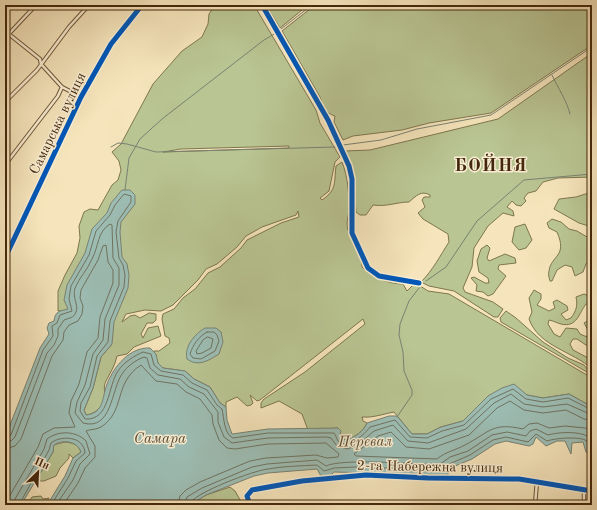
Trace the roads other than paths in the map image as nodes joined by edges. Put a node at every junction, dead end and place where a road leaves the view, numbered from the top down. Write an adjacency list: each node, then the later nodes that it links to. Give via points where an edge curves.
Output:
1 (36, 5): 6 (street)
2 (89, 5): 8 (street)
3 (142, 5): 10 (street, Самарська вулиця, via 111,44)
4 (262, 5): 14 (street, via 328,120 349,166 352,179 352,233 368,268 379,276)
5 (5, 31): 6 (street)
6 (9, 34): 7 (street); 8 (street, via 40,59)
7 (5, 38)
8 (42, 64): 9 (street); 11 (street)
9 (62, 87): 10 (street); 12 (street, via 58,96)
10 (81, 97): 13 (street, Самарська вулиця)
11 (5, 102)
12 (5, 165)
13 (5, 258)
14 (419, 283)
15 (538, 481): 16 (street, 2-га Набережна вулиця); 18 (street, 2-га Набережна вулиця, via 366,476 290,483 252,490 247,496); 19 (street)
16 (584, 491): 17 (street, 2-га Набережна вулиця); 20 (street)
17 (592, 491)
18 (250, 505)
19 (535, 505)
20 (584, 505)

